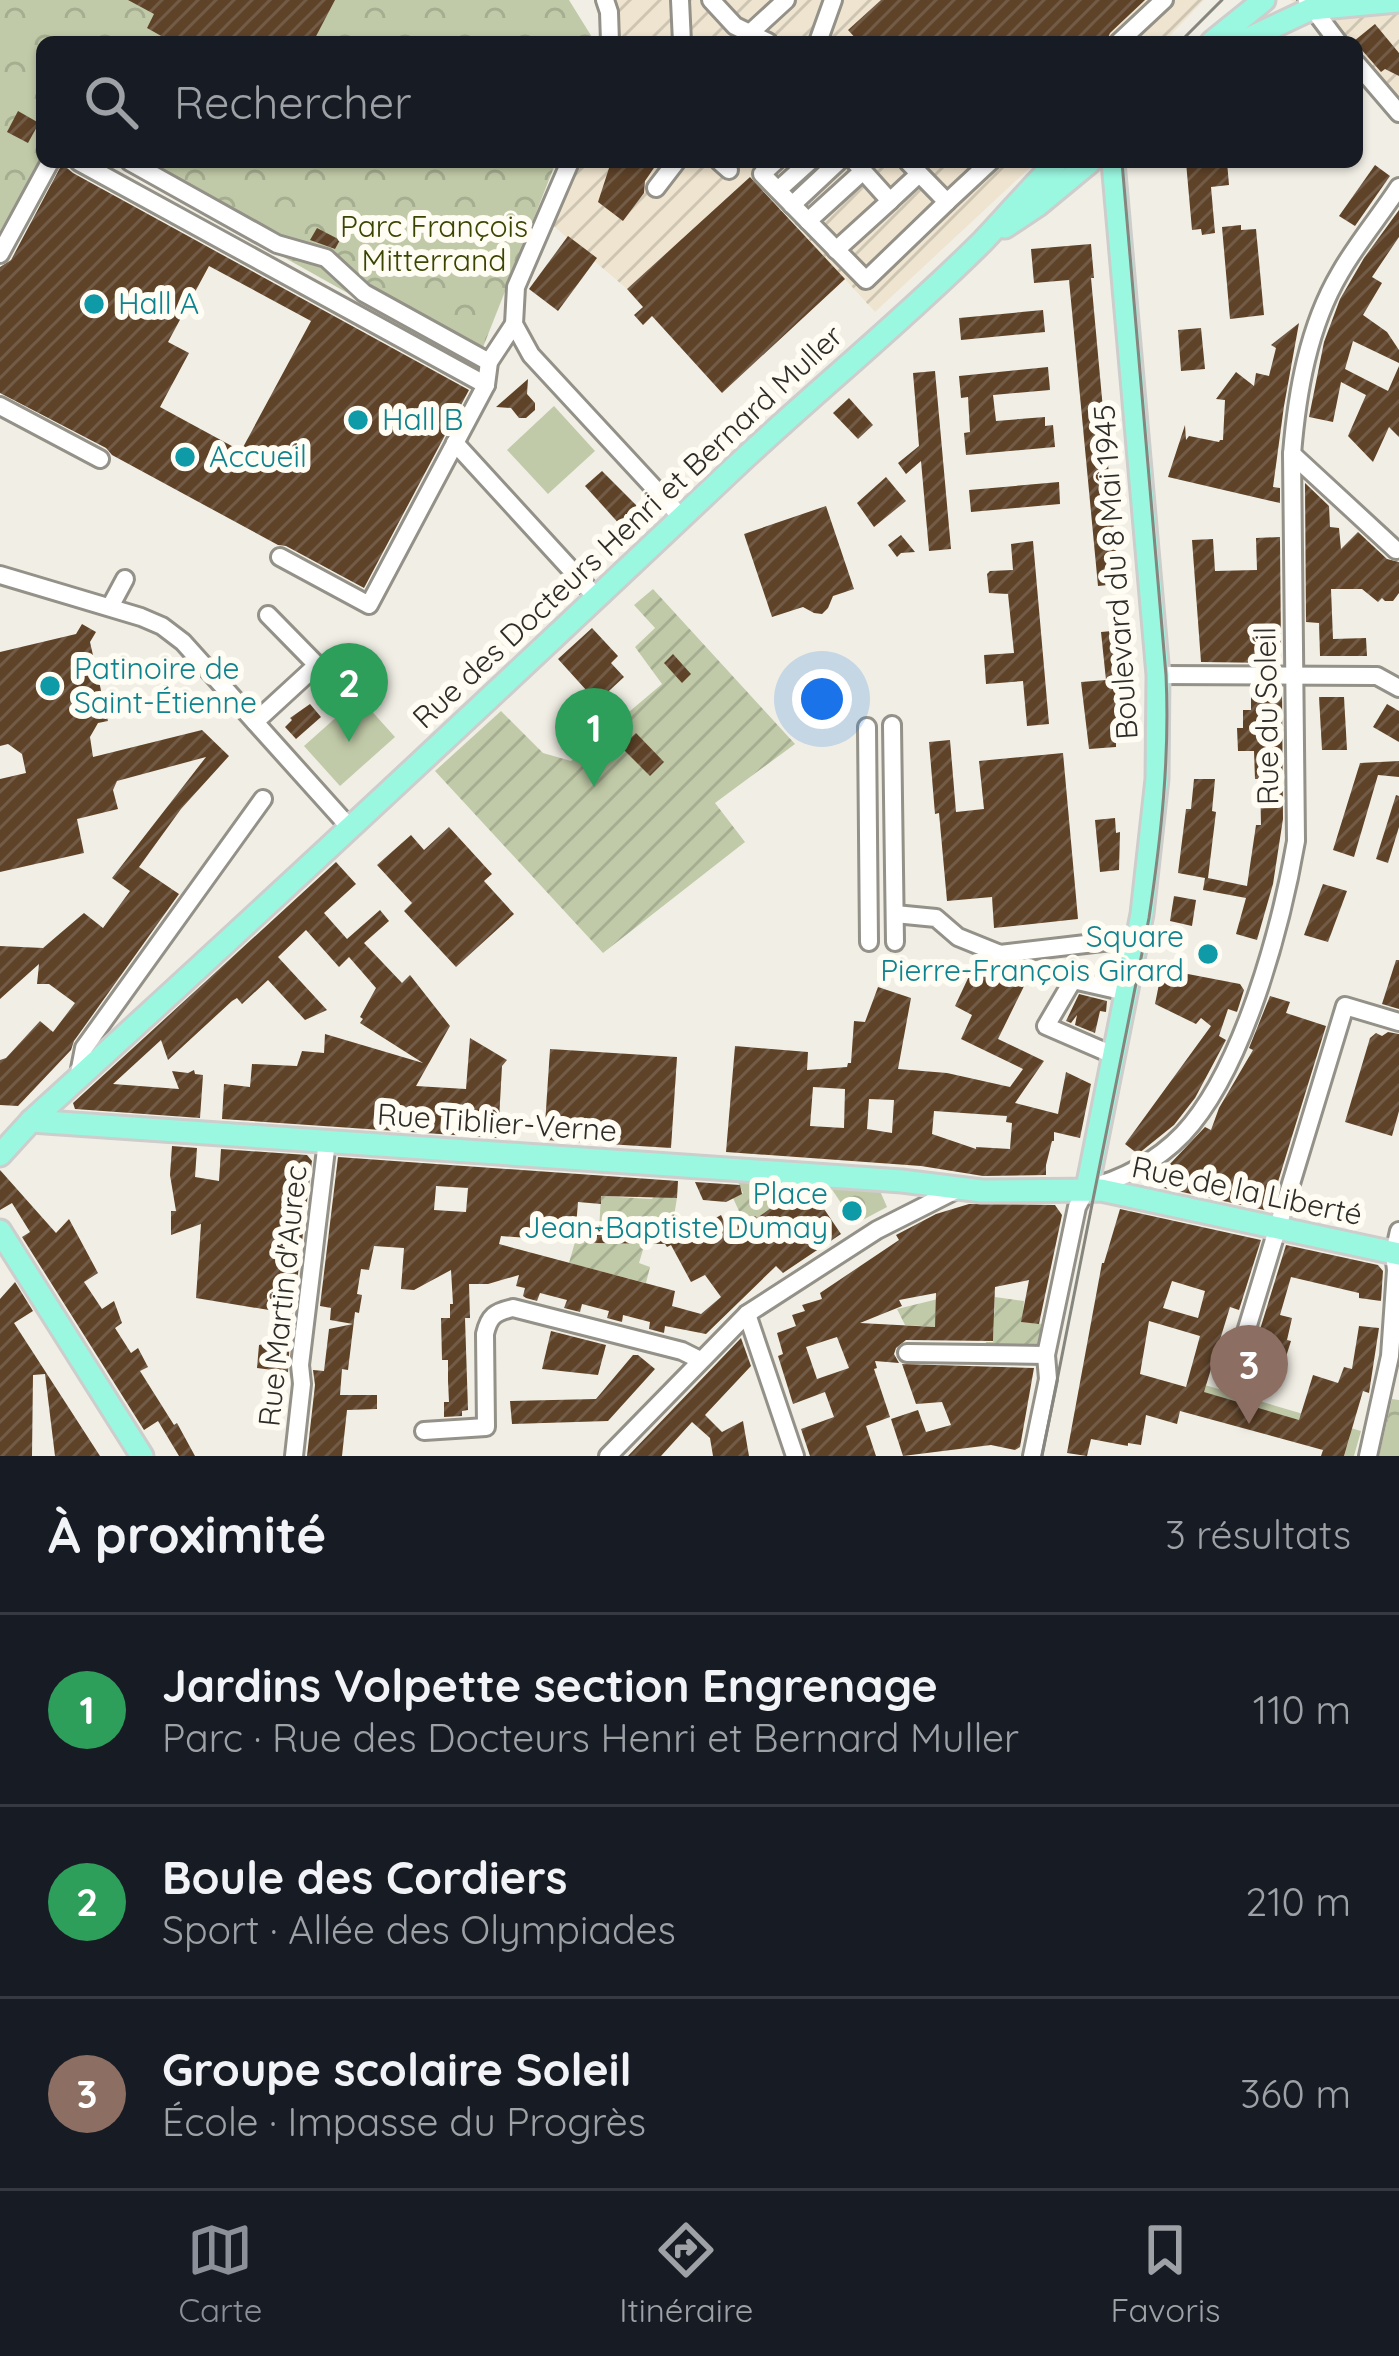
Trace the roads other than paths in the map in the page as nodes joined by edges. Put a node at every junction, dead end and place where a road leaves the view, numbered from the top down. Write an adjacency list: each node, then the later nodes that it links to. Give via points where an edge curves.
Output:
1 (605, 0): 11 (street)
2 (680, 0): 12 (street)
3 (711, 0): 10 (street)
4 (786, 0): 10 (street)
5 (833, 0): 14 (street)
6 (1164, 0): 15 (street)
7 (1264, 0): 16 (main road)
8 (1399, 1): 9 (main road)
9 (1309, 4): 17 (main road); 18 (street)
10 (749, 34): 13 (street)
11 (610, 36)
12 (682, 36)
13 (754, 36)
14 (820, 36)
15 (1125, 36)
16 (1219, 36)
17 (1252, 36)
18 (1333, 36)
19 (1363, 71): 20 (street)
20 (1399, 113)
21 (47, 168): 45 (street)
22 (90, 168): 48 (street)
23 (141, 168): 47 (street, via 278,244 326,258 364,293)
24 (567, 168): 46 (street, via 516,287)
25 (671, 168): 36 (street)
26 (768, 168): 38 (street, via 762,174)
27 (802, 168): 38 (street)
28 (832, 168): 41 (street)
29 (857, 168): 42 (street)
30 (861, 168): 39 (street)
31 (914, 168): 39 (street); 40 (street)
32 (984, 168): 40 (street)
33 (1051, 168): 43 (main road, Rue des Docteurs Henri et Bernard Muller)
34 (1083, 168): 43 (main road, Rue des Docteurs Henri et Bernard Muller)
35 (1114, 168): 62 (main road, Boulevard du 8 Mai 1945)
36 (656, 188)
37 (1399, 188): 51 (street, Rue du Soleil, via 1318,317)
38 (778, 190): 41 (street)
39 (890, 201): 44 (street)
40 (947, 202): 44 (street, via 866,280)
41 (792, 205): 42 (street)
42 (808, 221): 44 (street)
43 (984, 240): 53 (main road, Rue des Docteurs Henri et Bernard Muller)
44 (836, 250)
45 (0, 254)
46 (514, 324): 47 (street); 53 (street, via 531,355)
47 (489, 362): 48 (street)
48 (486, 385): 50 (street)
49 (0, 406): 52 (street)
50 (455, 443): 55 (street, via 369,605); 58 (street)
51 (1292, 454): 54 (street); 61 (street, Rue du Soleil)
52 (100, 459)
53 (682, 518): 58 (main road, Rue des Docteurs Henri et Bernard Muller)
54 (1396, 550)
55 (280, 557)
56 (0, 575): 59 (street)
57 (125, 579): 59 (street)
58 (596, 598): 68 (main road, Rue des Docteurs Henri et Bernard Muller)
59 (110, 607): 64 (street, via 183,642)
60 (268, 615): 64 (street, via 317,665)
61 (1296, 674): 62 (street); 63 (street, via 1377,676); 81 (street, Rue du Soleil, via 1296,842 1248,1018 1182,1135 1139,1169)
62 (1157, 675): 70 (main road, Boulevard du 8 Mai 1945, via 1156,800)
63 (1399, 688)
64 (255, 722): 68 (street)
65 (892, 725): 69 (street)
66 (867, 727): 72 (street)
67 (263, 800): 76 (street, via 84,1048)
68 (351, 829): 76 (main road, Rue des Docteurs Henri et Bernard Muller)
69 (895, 914): 70 (street, via 936,918 1000,954); 71 (street)
70 (1137, 938): 73 (main road, Boulevard du 8 Mai 1945)
71 (895, 942)
72 (869, 943)
73 (1126, 992): 75 (main road, Boulevard du 8 Mai 1945); 75 (street, via 1073,980 1046,1026)
74 (1399, 1022): 82 (street, via 1345,1006)
75 (1113, 1055): 81 (main road, Boulevard du 8 Mai 1945)
76 (78, 1079): 77 (main road, Rue des Docteurs Henri et Bernard Muller)
77 (16, 1135): 78 (main road, Rue Tiblier-Verne); 79 (main road, Rue des Docteurs Henri et Bernard Muller)
78 (327, 1141): 80 (main road, Rue Tiblier-Verne); 93 (street, Rue Martin d'Aurec)
79 (0, 1156)
80 (960, 1188): 81 (main road, Rue Tiblier-Verne); 86 (street, via 877,1230)
81 (1087, 1188): 82 (main road, Rue de la Liberté); 88 (street)
82 (1279, 1227): 84 (main road, Rue de la Liberté); 90 (street)
83 (0, 1231): 92 (main road)
84 (1397, 1246): 85 (street)
85 (1396, 1297): 97 (street)
86 (747, 1314): 89 (street); 95 (street)
87 (907, 1352): 88 (street)
88 (1046, 1355): 96 (street)
89 (700, 1360): 91 (street, via 513,1308 496,1311 485,1334 486,1427); 94 (street)
90 (1235, 1369)
91 (424, 1432)
92 (142, 1456)
93 (294, 1456)
94 (608, 1456)
95 (795, 1456)
96 (1032, 1456)
97 (1368, 1456)

